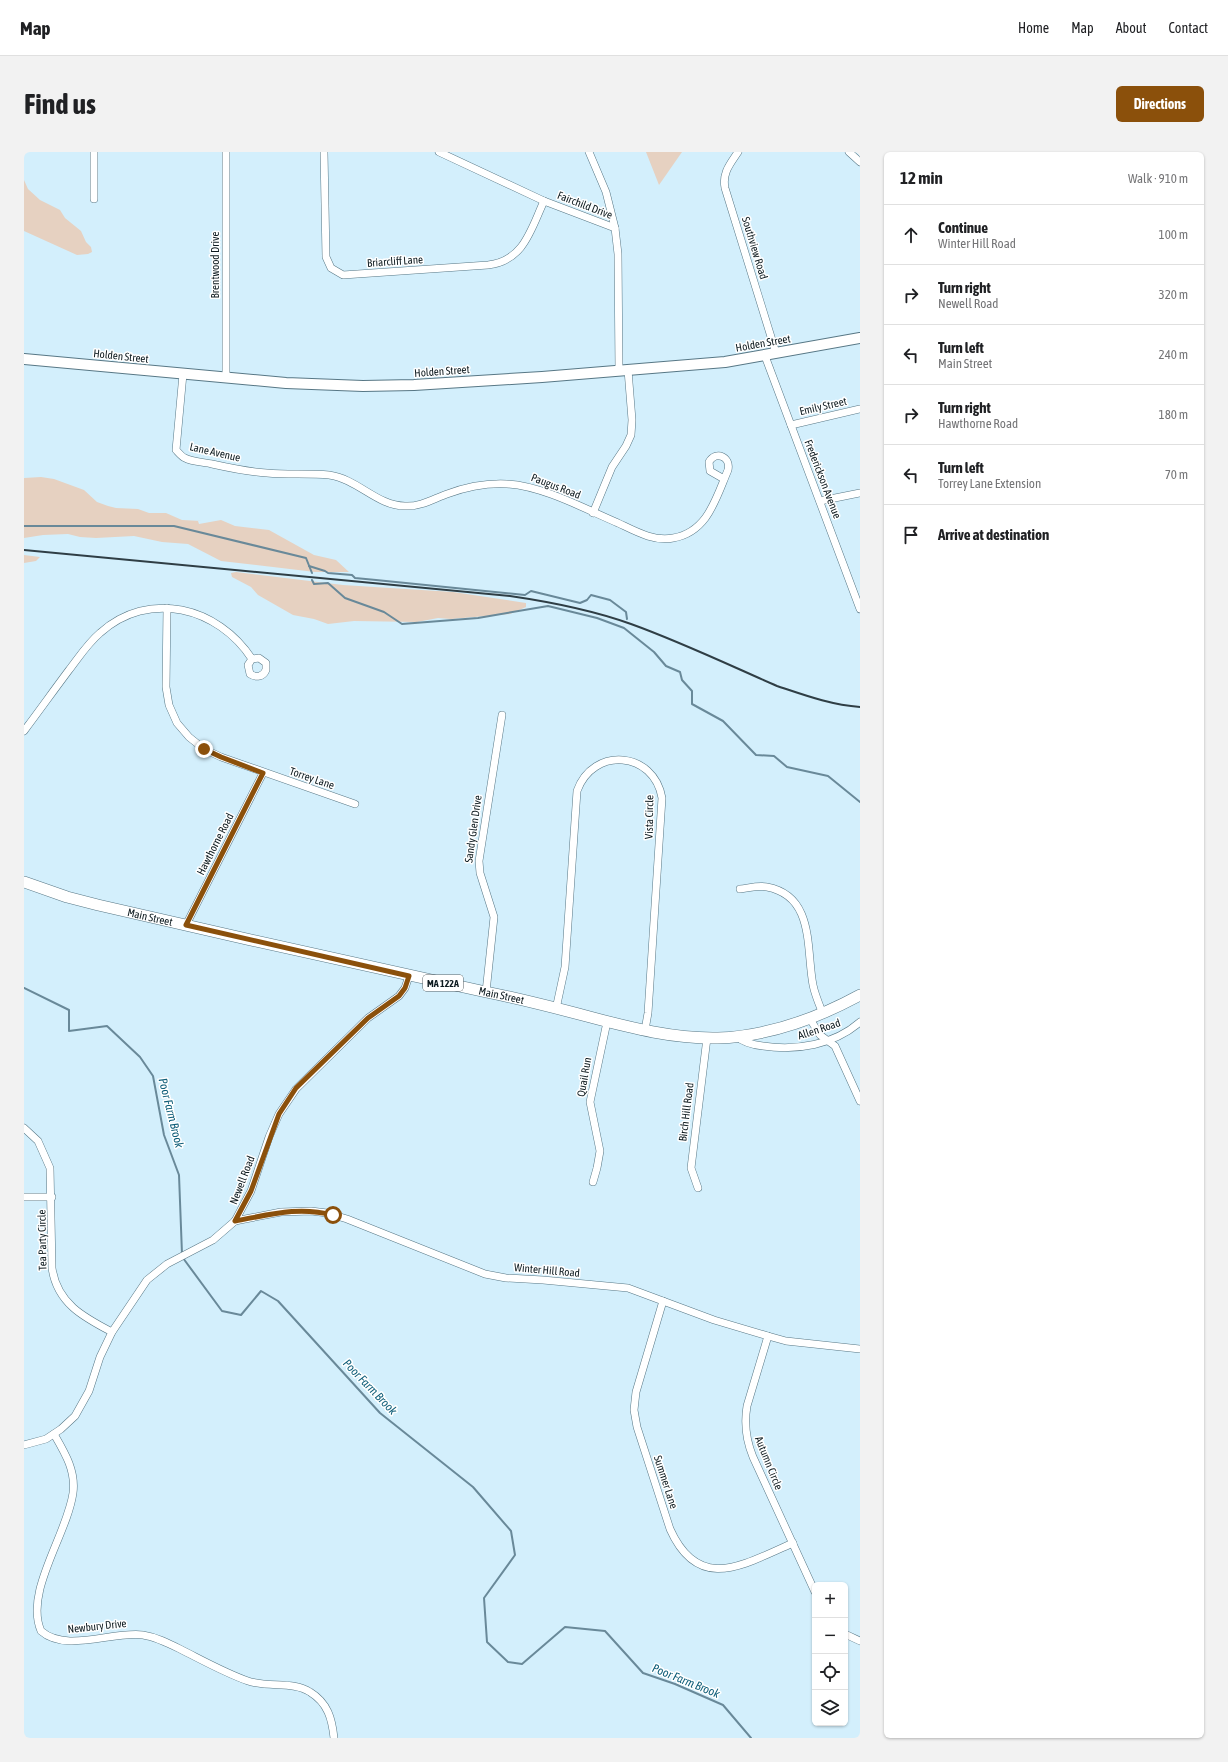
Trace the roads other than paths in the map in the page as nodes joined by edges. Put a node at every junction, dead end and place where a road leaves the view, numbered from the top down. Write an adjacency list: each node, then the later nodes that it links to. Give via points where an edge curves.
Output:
1 (94, 152): 9 (street)
2 (226, 152): 18 (street, Brentwood Drive)
3 (324, 152): 10 (street, Briarcliff Lane, via 326,257 331,268 343,275 501,263 522,247)
4 (439, 152): 10 (street, Fairchild Drive)
5 (589, 152): 11 (street, via 607,198)
6 (738, 152): 13 (street, Southview Road, via 726,170 724,188)
7 (849, 152): 8 (street)
8 (860, 162)
9 (94, 199)
10 (544, 201): 11 (street, Fairchild Drive)
11 (615, 228): 16 (street, Fairchild Drive)
12 (860, 338): 13 (main road, Holden Street)
13 (776, 353): 14 (main road, Holden Street)
14 (765, 356): 16 (main road, Holden Street, via 725,362); 20 (street, Frederickson Avenue)
15 (24, 358): 17 (main road, Holden Street)
16 (624, 370): 18 (main road, Holden Street, via 414,385 332,385); 25 (street, Fairchild Drive, via 632,420 631,435 612,467)
17 (183, 374): 18 (main road, Holden Street); 21 (street, Lane Avenue, via 176,450 185,458 240,470)
18 (226, 378)
19 (860, 409): 20 (street, Emily Street)
20 (790, 425): 24 (street, Frederickson Avenue)
21 (304, 474): 25 (street, Paugus Road, via 345,479 384,502 398,506 414,506 464,488 500,484 531,488)
22 (724, 479): 25 (street, Paugus Road, via 703,523 690,533 675,538 649,536)
23 (860, 493): 24 (street)
24 (820, 501): 27 (street, Frederickson Avenue)
25 (594, 513)
26 (167, 608): 28 (street, via 190,611 211,620 234,637); 30 (street, via 146,610 121,618 98,635); 31 (street, Torrey Lane, via 166,696 177,723 204,749)
27 (860, 609)
28 (252, 659)
29 (502, 715): 37 (street, Sandy Glen Drive, via 479,861 480,873 494,917)
30 (24, 731)
31 (263, 773): 32 (street, Torrey Lane); 35 (street, Hawthorne Road)
32 (355, 804)
33 (24, 882): 35 (main road, Main Street / MA 122A, via 68,897)
34 (740, 889): 40 (street, via 763,886 774,889 791,899 800,909 807,929 813,985)
35 (186, 925): 36 (main road, Main Street / MA 122A)
36 (409, 976): 37 (main road, Main Street / MA 122A); 54 (street, Newell Road, via 399,996 368,1018 296,1088 279,1114 249,1196)
37 (486, 992): 39 (main road, Main Street / MA 122A)
38 (860, 996): 40 (main road, Main Street / MA 122A)
39 (556, 1009): 42 (main road, Main Street / MA 122A); 44 (street, Vista Circle, via 565,967 577,791 586,775 598,766 615,760 630,761 652,775 660,788 662,798 649,1005)
40 (823, 1014): 41 (main road, Main Street / MA 122A)
41 (810, 1019): 45 (main road, Main Street / MA 122A, via 763,1032); 47 (street, via 820,1035)
42 (607, 1022): 44 (main road, Main Street / MA 122A); 50 (street, Quail Run, via 590,1102 600,1151)
43 (860, 1022): 47 (street, Allen Road, via 840,1036)
44 (645, 1030): 46 (main road, Main Street / MA 122A)
45 (736, 1036): 46 (main road, Main Street / MA 122A); 47 (street, Allen Road, via 749,1043 775,1048 801,1047)
46 (707, 1038): 51 (street, Birch Hill Road, via 691,1168)
47 (828, 1040): 48 (street, via 840,1054)
48 (860, 1101)
49 (24, 1128): 53 (street, Tea Party Circle, via 38,1141 47,1157)
50 (593, 1182)
51 (698, 1188)
52 (24, 1196): 53 (street)
53 (52, 1197): 56 (street, Tea Party Circle, via 52,1268 58,1289 72,1308)
54 (235, 1221): 55 (street, Winter Hill Road, via 276,1212 320,1212 347,1219 485,1274 628,1288); 56 (street, Newell Road, via 213,1240 156,1272 147,1280)
55 (663, 1301): 57 (street, Winter Hill Road); 61 (street, Summer Lane, via 637,1387 634,1410 637,1427 676,1543 684,1554 698,1564 723,1569 744,1564)
56 (112, 1332): 59 (street, Newell Road, via 85,1399 75,1416)
57 (768, 1336): 58 (street, Winter Hill Road, via 786,1341); 61 (street, Autumn Circle, via 747,1406 745,1429 751,1451)
58 (860, 1349)
59 (54, 1434): 60 (street, Newell Road, via 38,1442); 62 (street, via 69,1460 74,1482 69,1509)
60 (24, 1445)
61 (793, 1543): 63 (street, Autumn Circle)
62 (47, 1547)
63 (812, 1585)
64 (28, 1615): 67 (street, Newbury Drive, via 40,1630 57,1639 77,1641 122,1634 146,1635 169,1643 247,1680 265,1685 302,1688 317,1697 326,1707)
65 (848, 1635): 66 (street)
66 (860, 1641)
67 (334, 1738)

